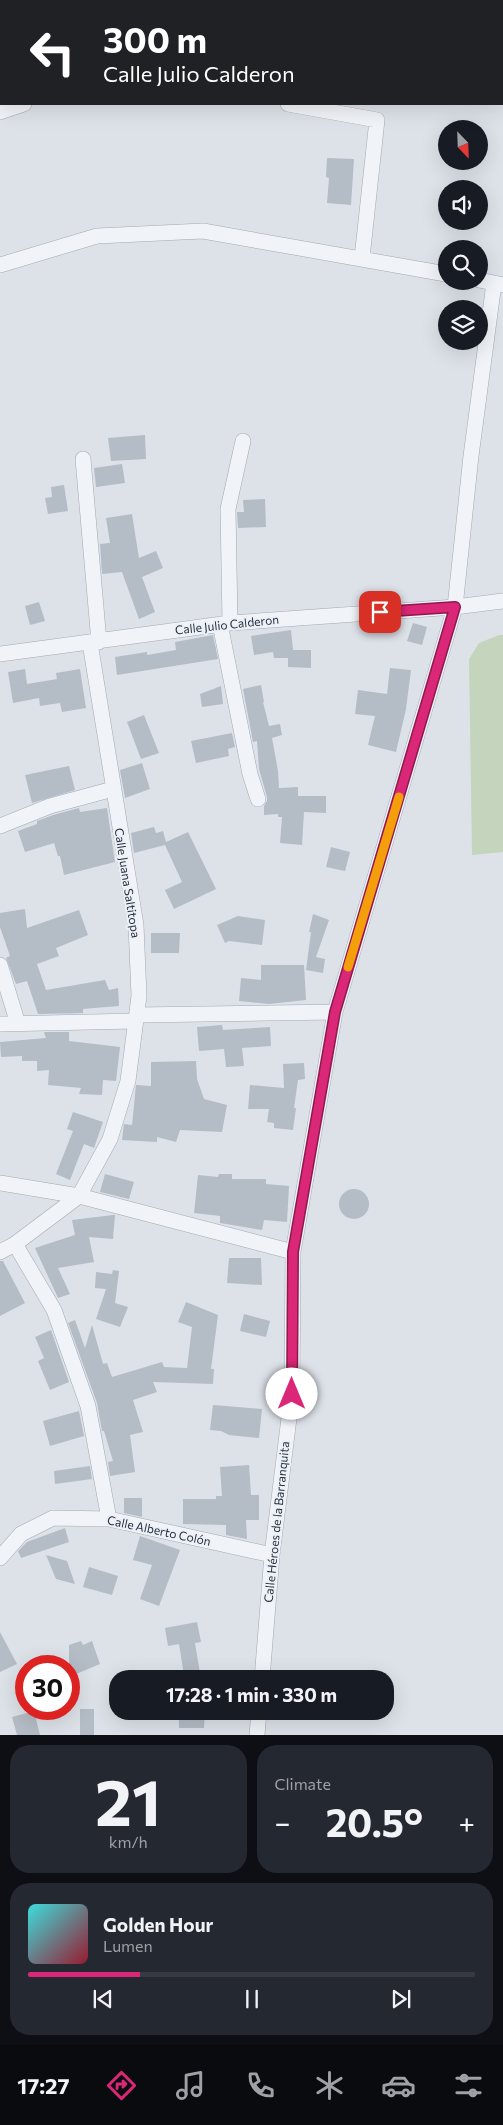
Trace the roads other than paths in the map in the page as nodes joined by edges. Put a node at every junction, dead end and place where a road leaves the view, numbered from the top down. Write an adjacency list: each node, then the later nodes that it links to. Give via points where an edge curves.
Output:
1 (21, 105): 3 (street)
2 (294, 105): 4 (street, via 377,120)
3 (0, 112)
4 (362, 258): 5 (street, via 203,231 97,236); 6 (street)
5 (0, 265)
6 (438, 272)
7 (499, 284): 11 (street, Calle Héroes de la Barranquita, via 471,456)
8 (243, 441): 12 (street, via 228,509)
9 (84, 459): 13 (street, Calle Juana Saltitopa)
10 (503, 601): 11 (street, Calle Julio Calderon)
11 (455, 607): 12 (street, Calle Julio Calderon); 19 (street, Calle Héroes de la Barranquita)
12 (225, 623): 13 (street, Calle Julio Calderon); 16 (street, via 250,774)
13 (94, 642): 14 (street, Calle Julio Calderon); 15 (street, Calle Juana Saltitopa)
14 (0, 654)
15 (112, 789): 17 (street, via 50,806); 20 (street, Calle Juana Saltitopa, via 136,925 139,996)
16 (258, 799)
17 (0, 826)
18 (0, 965): 22 (street)
19 (335, 1012): 20 (street); 27 (street, Calle Héroes de la Barranquita)
20 (136, 1018): 22 (street); 24 (street, Calle Juana Saltitopa, via 128,1081 110,1140)
21 (0, 1024): 22 (street)
22 (18, 1024)
23 (0, 1182): 24 (street)
24 (79, 1196): 25 (street, Calle Juana Saltitopa); 27 (street)
25 (15, 1244): 26 (street, Calle Juana Saltitopa); 28 (street, via 54,1310 88,1406)
26 (0, 1252)
27 (293, 1252): 29 (street, Calle Héroes de la Barranquita, via 292,1394)
28 (109, 1519): 29 (street, Calle Alberto Colón); 30 (street, Calle Alberto Colón, via 53,1518 21,1534)
29 (272, 1555): 31 (street, Calle Héroes de la Barranquita)
30 (0, 1558)
31 (263, 1670)
32 (257, 1720): 33 (street)
33 (254, 1735)

